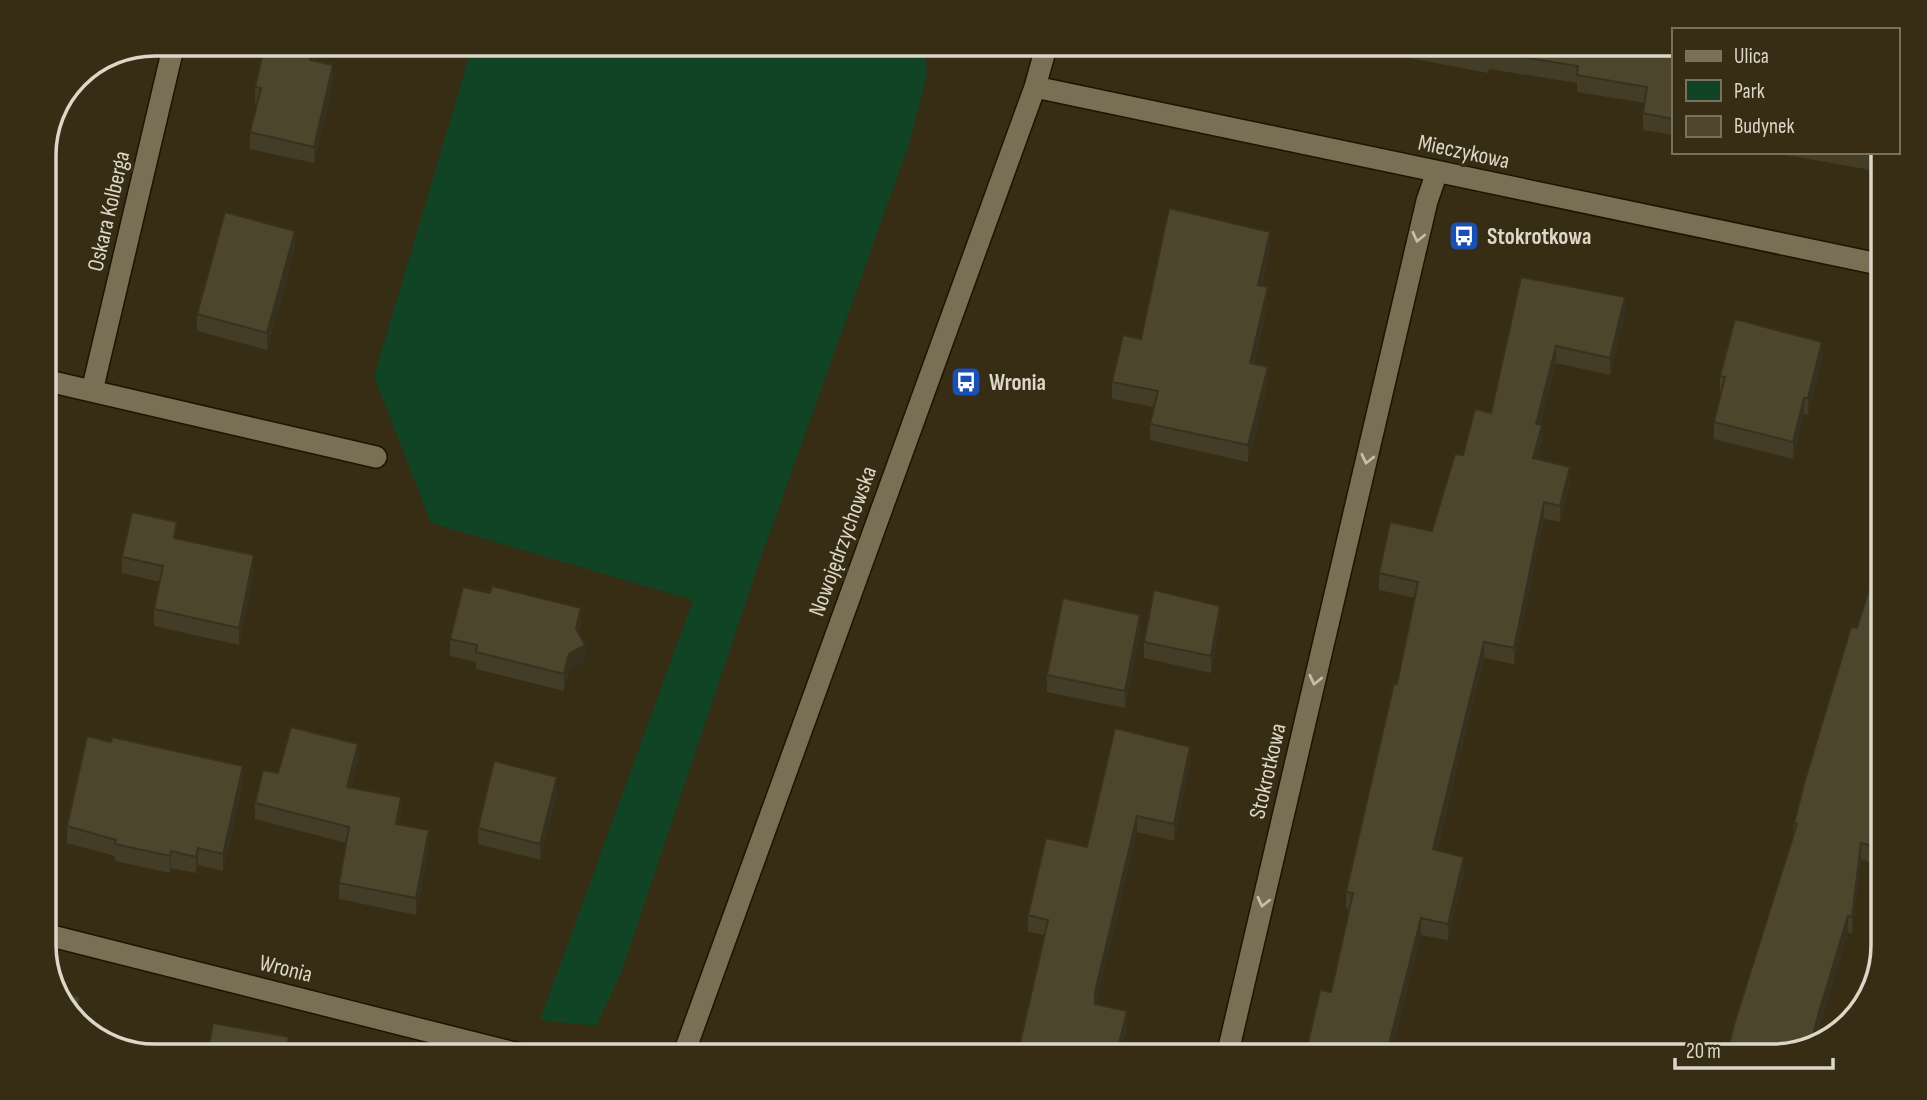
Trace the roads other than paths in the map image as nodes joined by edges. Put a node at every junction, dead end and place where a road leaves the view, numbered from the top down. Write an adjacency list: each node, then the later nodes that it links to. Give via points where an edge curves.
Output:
1 (171, 56): 7 (street, Oskara Kolberga)
2 (1044, 56): 3 (street, Nowojędrzychowska)
3 (1035, 87): 4 (street, Mieczykowa); 11 (street, Nowojędrzychowska)
4 (1437, 172): 5 (street, Mieczykowa); 12 (street, Stokrotkowa, one-way to 12)
5 (1871, 262)
6 (56, 383): 7 (street)
7 (92, 391): 8 (street)
8 (376, 457)
9 (56, 937): 10 (street, Wronia)
10 (476, 1044)
11 (686, 1044)
12 (1230, 1044)

